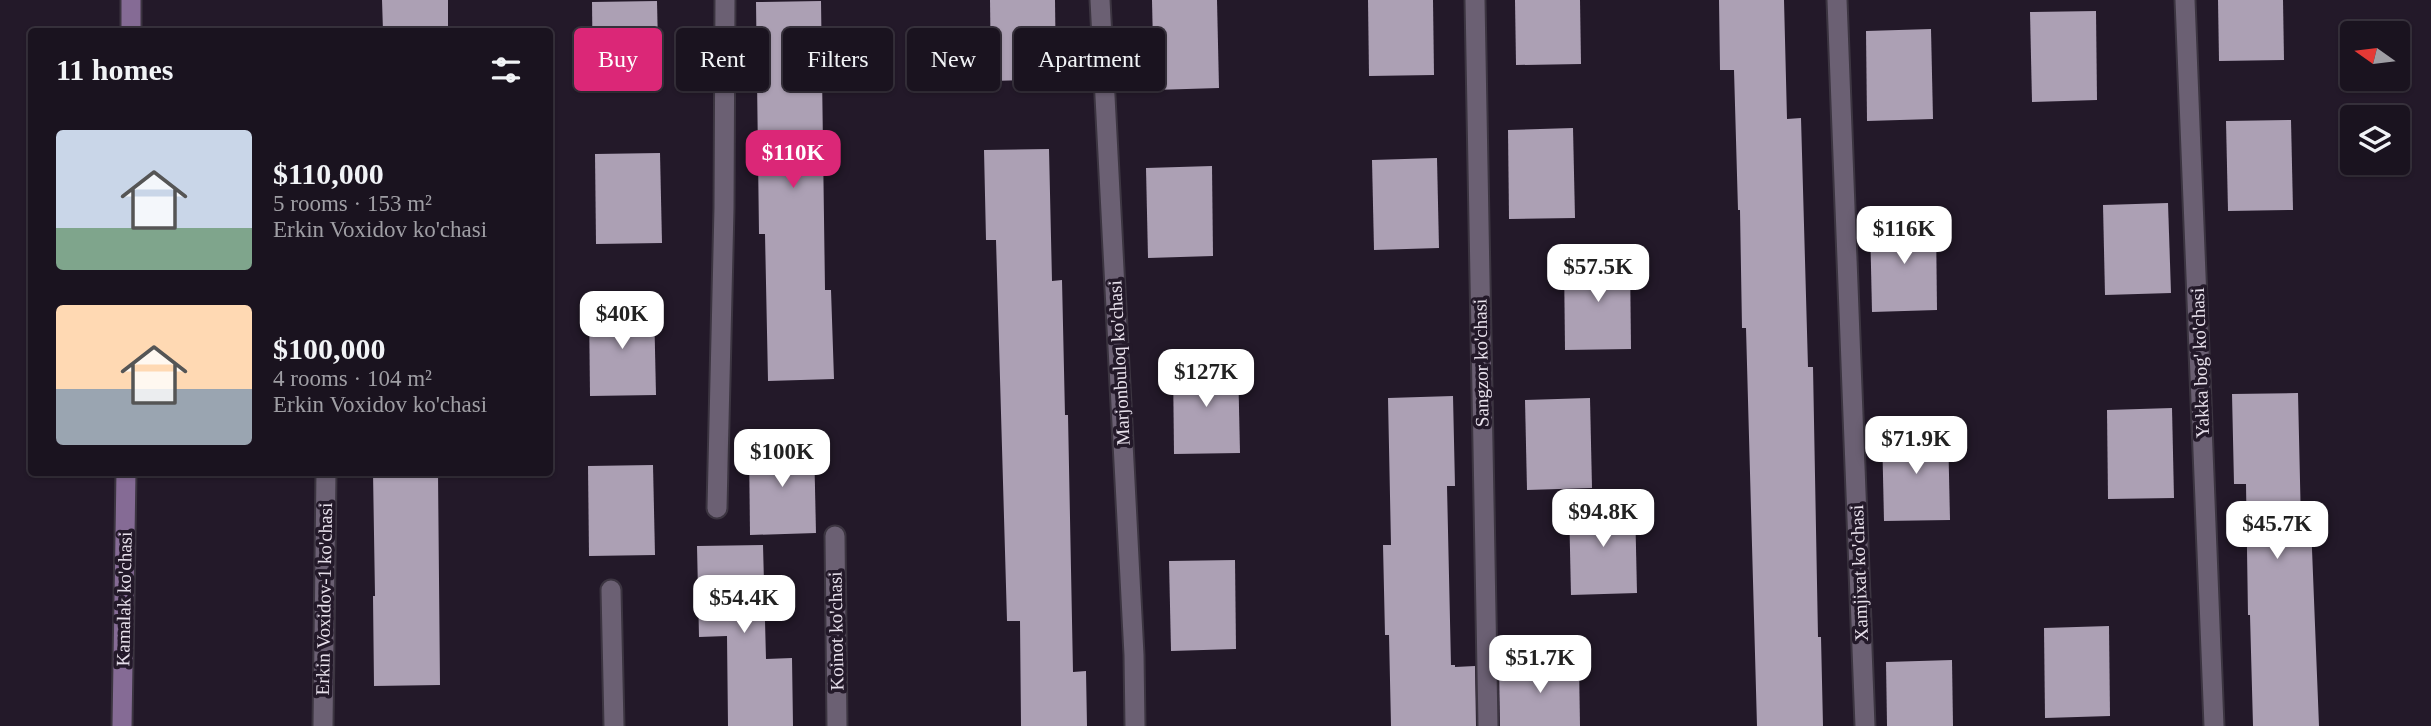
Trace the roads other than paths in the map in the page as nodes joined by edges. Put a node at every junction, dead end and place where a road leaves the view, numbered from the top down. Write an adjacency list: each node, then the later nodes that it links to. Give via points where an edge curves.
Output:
1 (131, 0): 7 (main road)
2 (725, 0): 10 (street)
3 (1100, 0): 17 (street, Marjonbuloq ko'chasi)
4 (1475, 0): 18 (street, Sangzor ko'chasi)
5 (1838, 0): 19 (street, Xamjixat ko'chasi)
6 (2185, 0): 20 (street, Yakka bog' ko'chasi)
7 (131, 28)
8 (125, 476): 13 (main road, Kamalak ko'chasi)
9 (326, 476): 14 (street, Erkin Voxidov-1 ko'chasi)
10 (717, 508)
11 (835, 536): 16 (street, Koinot ko'chasi)
12 (611, 590): 15 (street)
13 (122, 726)
14 (323, 726)
15 (614, 726)
16 (837, 726)
17 (1135, 726)
18 (1488, 726)
19 (1865, 726)
20 (2214, 726)

